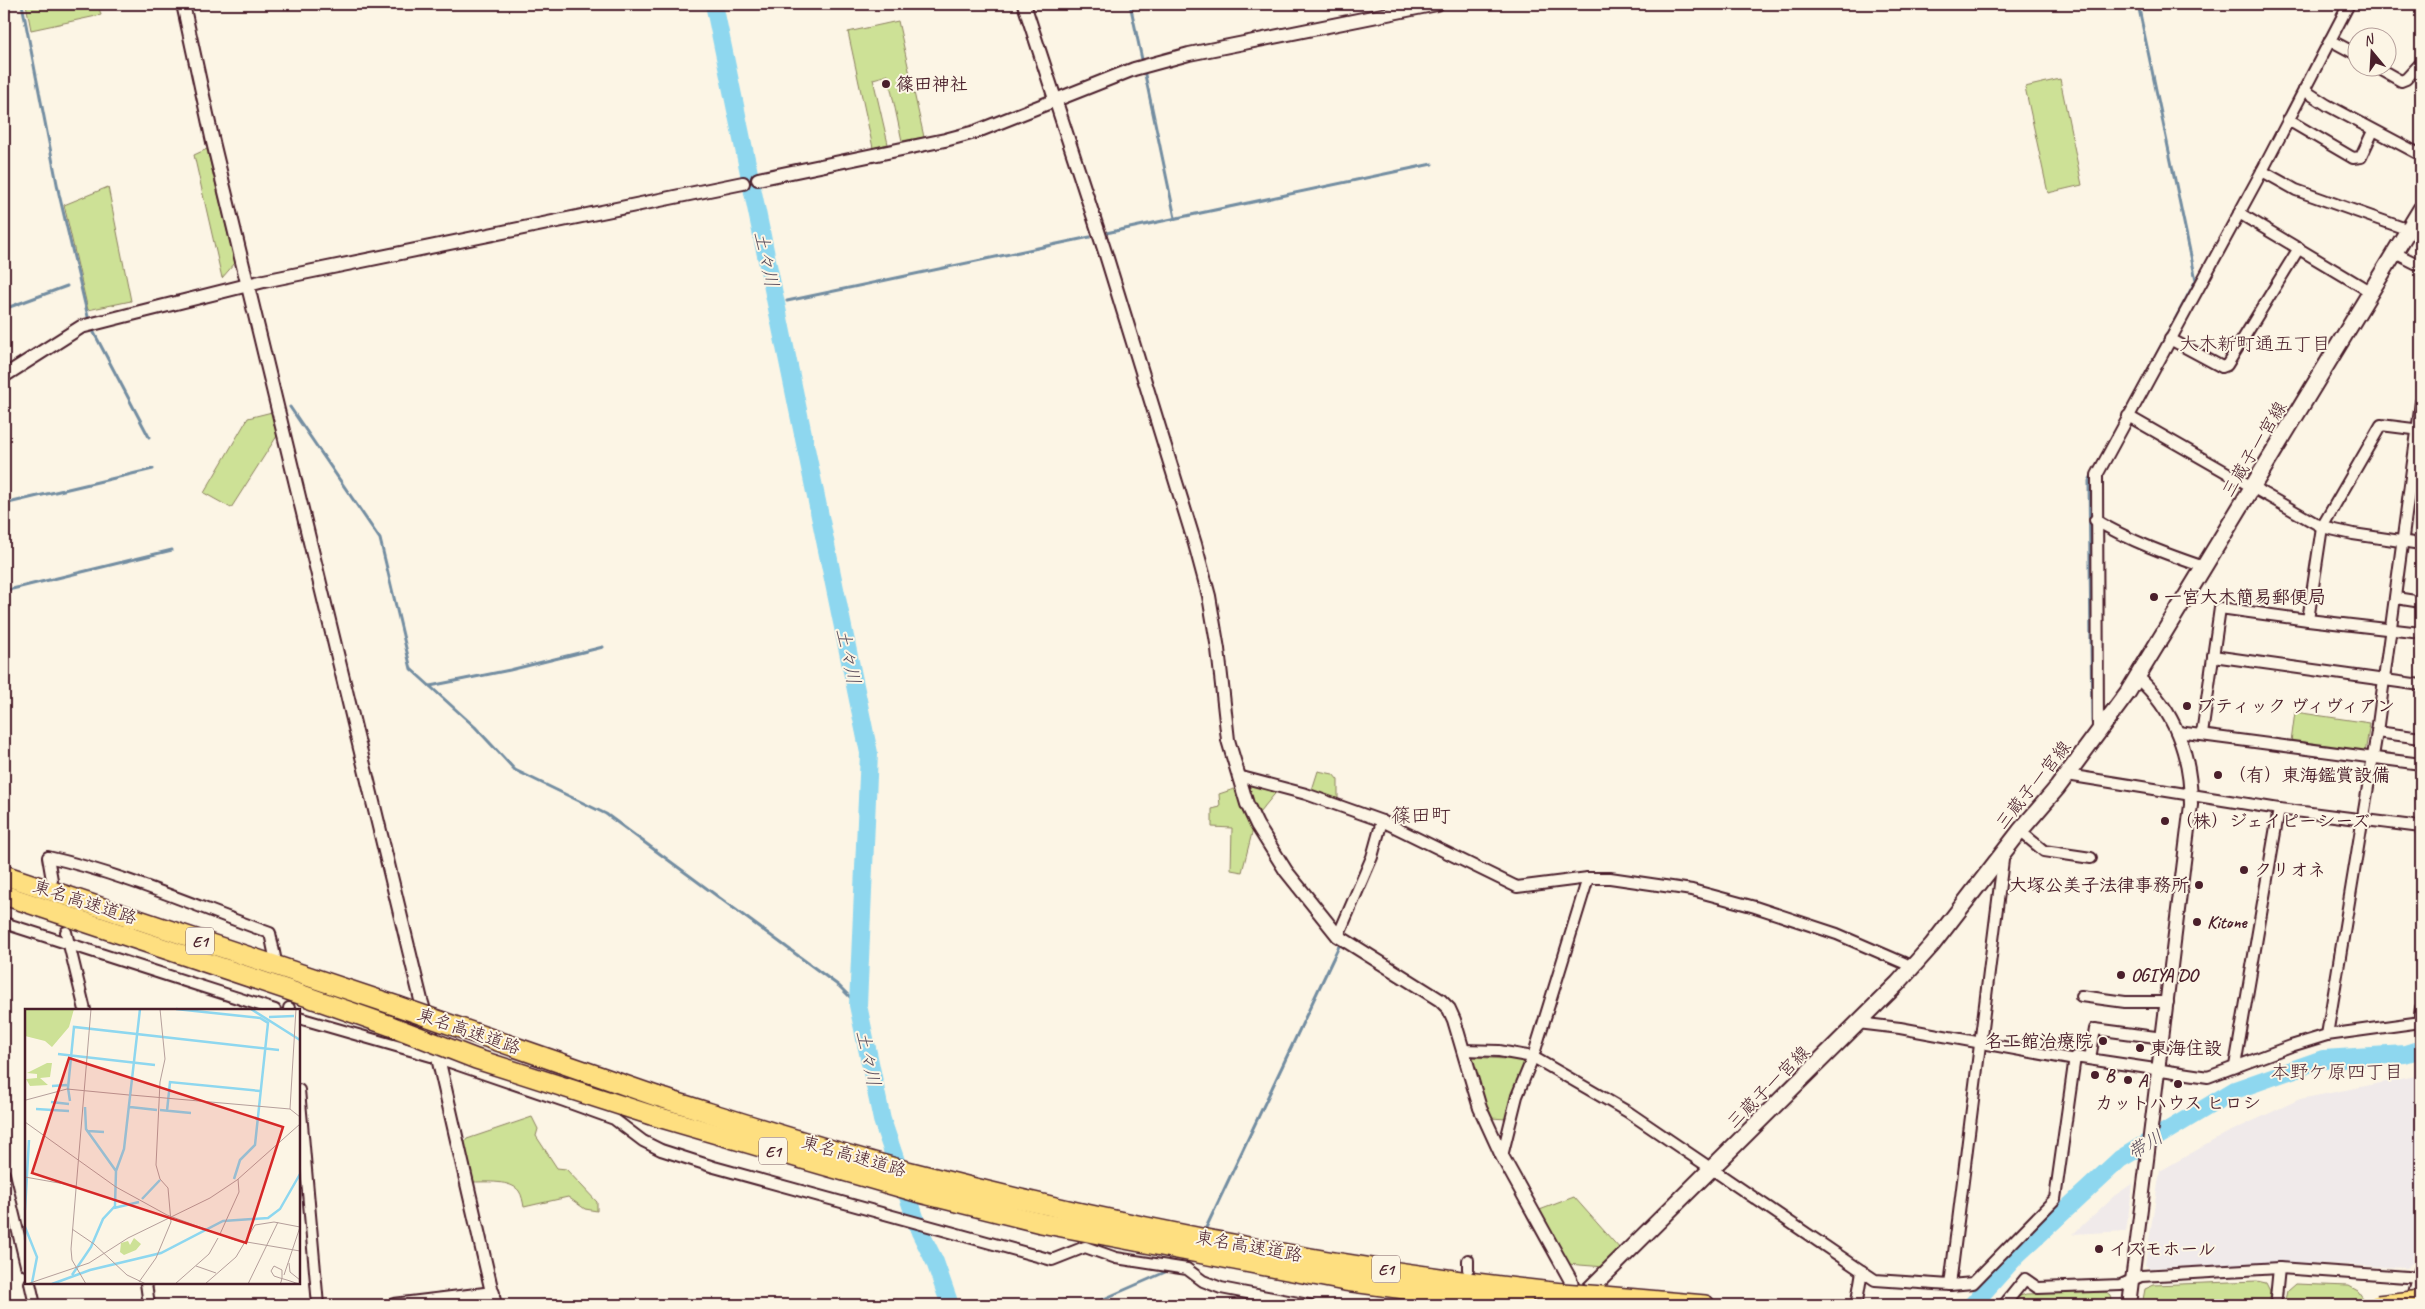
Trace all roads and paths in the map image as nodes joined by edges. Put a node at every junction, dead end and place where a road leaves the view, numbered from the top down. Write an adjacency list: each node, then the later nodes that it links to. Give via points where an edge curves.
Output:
1 (183, 4): 23 (street)
2 (1024, 4): 10 (street)
3 (1438, 4): 10 (street, via 1189,54 1134,69)
4 (2349, 4): 5 (street)
5 (2330, 40): 6 (street); 9 (street)
6 (2348, 50)
7 (2421, 63): 8 (street, via 2406,79)
8 (2396, 78)
9 (2304, 90): 11 (street); 12 (street)
10 (1055, 100): 15 (street, via 975,132 945,140); 54 (street, via 1195,544 1210,605 1228,740)
11 (2288, 120): 12 (street, via 2353,158 2361,157); 14 (street)
12 (2373, 131): 13 (street)
13 (2421, 155)
14 (2262, 171): 18 (street); 19 (street, via 2296,190)
15 (758, 179): 16 (street)
16 (743, 183): 23 (street)
17 (2421, 209): 19 (main road, 三蔵子一宮線)
18 (2239, 213): 20 (street); 25 (street)
19 (2409, 230): 21 (main road, 三蔵子一宮線)
20 (2299, 248): 24 (street); 25 (street, via 2227,365 2222,367)
21 (2395, 253): 22 (street); 24 (main road, 三蔵子一宮線)
22 (2421, 266)
23 (247, 285): 26 (street, via 81,327); 86 (street)
24 (2372, 292): 31 (main road, 三蔵子一宮線)
25 (2170, 339): 28 (street)
26 (4, 376)
27 (2421, 402): 29 (street)
28 (2128, 416): 31 (street); 32 (street, via 2096,475)
29 (2419, 430): 30 (street); 33 (street, via 2381,425)
30 (2416, 482): 34 (street)
31 (2253, 488): 33 (street); 36 (main road, 三蔵子一宮線)
32 (2095, 520): 36 (street, via 2149,548); 48 (street)
33 (2322, 527): 34 (street); 39 (street)
34 (2403, 541): 35 (street); 37 (street)
35 (2421, 544)
36 (2204, 568): 43 (main road, 三蔵子一宮線)
37 (2396, 598): 38 (street); 40 (street)
38 (2421, 602)
39 (2308, 620): 40 (street); 42 (street, via 2220,608)
40 (2392, 628): 41 (street); 44 (street)
41 (2421, 633)
42 (2213, 656): 44 (street); 49 (street)
43 (2137, 677): 46 (street, via 2149,687); 48 (main road, 三蔵子一宮線)
44 (2383, 680): 45 (street); 47 (street)
45 (2421, 685)
46 (2178, 732): 49 (street); 55 (street, via 2188,765)
47 (2377, 732): 50 (street); 51 (street)
48 (2098, 733): 53 (main road, 三蔵子一宮線)
49 (2202, 734): 51 (street)
50 (2421, 738)
51 (2372, 758): 52 (street); 57 (street)
52 (2421, 764)
53 (2067, 774): 55 (street); 60 (main road, 三蔵子一宮線)
54 (1238, 776): 58 (street, via 1306,794); 69 (street, via 1257,825 1286,871)
55 (2191, 795): 56 (street); 74 (street)
56 (2279, 809): 57 (street); 89 (street)
57 (2363, 820): 59 (street); 81 (street)
58 (1382, 822): 64 (street, via 1517,887); 69 (street, via 1372,857)
59 (2421, 827)
60 (2020, 831): 61 (main road, 三蔵子一宮線); 62 (street, via 2044,850)
61 (2004, 851): 72 (main road, 三蔵子一宮線); 83 (street)
62 (2091, 858)
63 (4, 875): 95 (highway, 東名高速道路 / E1, bridge, via 656,1096 805,1143)
64 (1588, 878): 72 (street, via 1610,878 1692,890 1755,907 1837,934); 85 (street)
65 (52, 880): 71 (street, via 48,857 270,933)
66 (4, 895): 95 (highway, 東名高速道路 / E1, bridge, via 651,1115 916,1192)
67 (4, 923): 70 (street)
68 (66, 932): 70 (street)
69 (1338, 936): 84 (street, via 1440,1000 1449,1009)
70 (69, 945): 76 (street); 77 (street)
71 (275, 957)
72 (1912, 968): 80 (main road, 三蔵子一宮線)
73 (2081, 996): 74 (street, via 2125,1002)
74 (2168, 1002): 82 (street)
75 (2421, 1008): 79 (street)
76 (85, 1009)
77 (272, 1009)
78 (300, 1018): 86 (street)
79 (2420, 1022): 81 (street)
80 (1858, 1023): 83 (street); 93 (main road, 三蔵子一宮線)
81 (2327, 1036): 89 (street)
82 (2163, 1038): 87 (street, via 2095,1029); 90 (street)
83 (1981, 1043): 88 (street); 104 (street)
84 (1463, 1050): 85 (street); 92 (street, via 1480,1108)
85 (1533, 1056): 92 (street); 93 (street, via 1628,1112)
86 (438, 1058): 106 (street); 114 (street, via 614,1119 643,1142 714,1167 1052,1260 1085,1247 1116,1258 1187,1269 1203,1281 1221,1288)
87 (2090, 1059): 88 (street, via 2076,1057); 90 (street)
88 (2075, 1060): 104 (street, via 2055,1199 1972,1283)
89 (2235, 1066): 90 (street, via 2208,1077)
90 (2159, 1069): 101 (street)
91 (300, 1141): 112 (street)
92 (1502, 1156): 108 (street, via 1570,1278)
93 (1713, 1169): 99 (street); 108 (main road, 三蔵子一宮線)
94 (4, 1174): 97 (street)
95 (1085, 1222): 96 (highway, 東名高速道路 / E1)
96 (1208, 1248): 108 (highway, 東名高速道路 / E1, via 1440,1278); 115 (highway, 東名高速道路 / E1, via 1345,1280)
97 (25, 1261)
98 (2279, 1268): 100 (street); 101 (street, via 2141,1276); 105 (street)
99 (1862, 1271): 104 (street, via 1875,1280); 109 (street)
100 (2420, 1275): 120 (street)
101 (2132, 1280): 117 (street, via 2121,1286 2038,1288 2025,1279); 118 (street)
102 (30, 1284): 110 (street)
103 (146, 1284): 111 (street)
104 (1950, 1284)
105 (2276, 1298)
106 (494, 1299): 113 (street)
107 (2421, 1300): 119 (highway, bridge)
108 (1573, 1301): 116 (highway, 東名高速道路 / E1, bridge, via 1603,1296)
109 (1857, 1301)
110 (35, 1305)
111 (149, 1305)
112 (318, 1305)
113 (394, 1305)
114 (1309, 1305)
115 (1524, 1305)
116 (1706, 1305)
117 (2004, 1305)
118 (2129, 1305)
119 (2378, 1305)
120 (2412, 1305)

